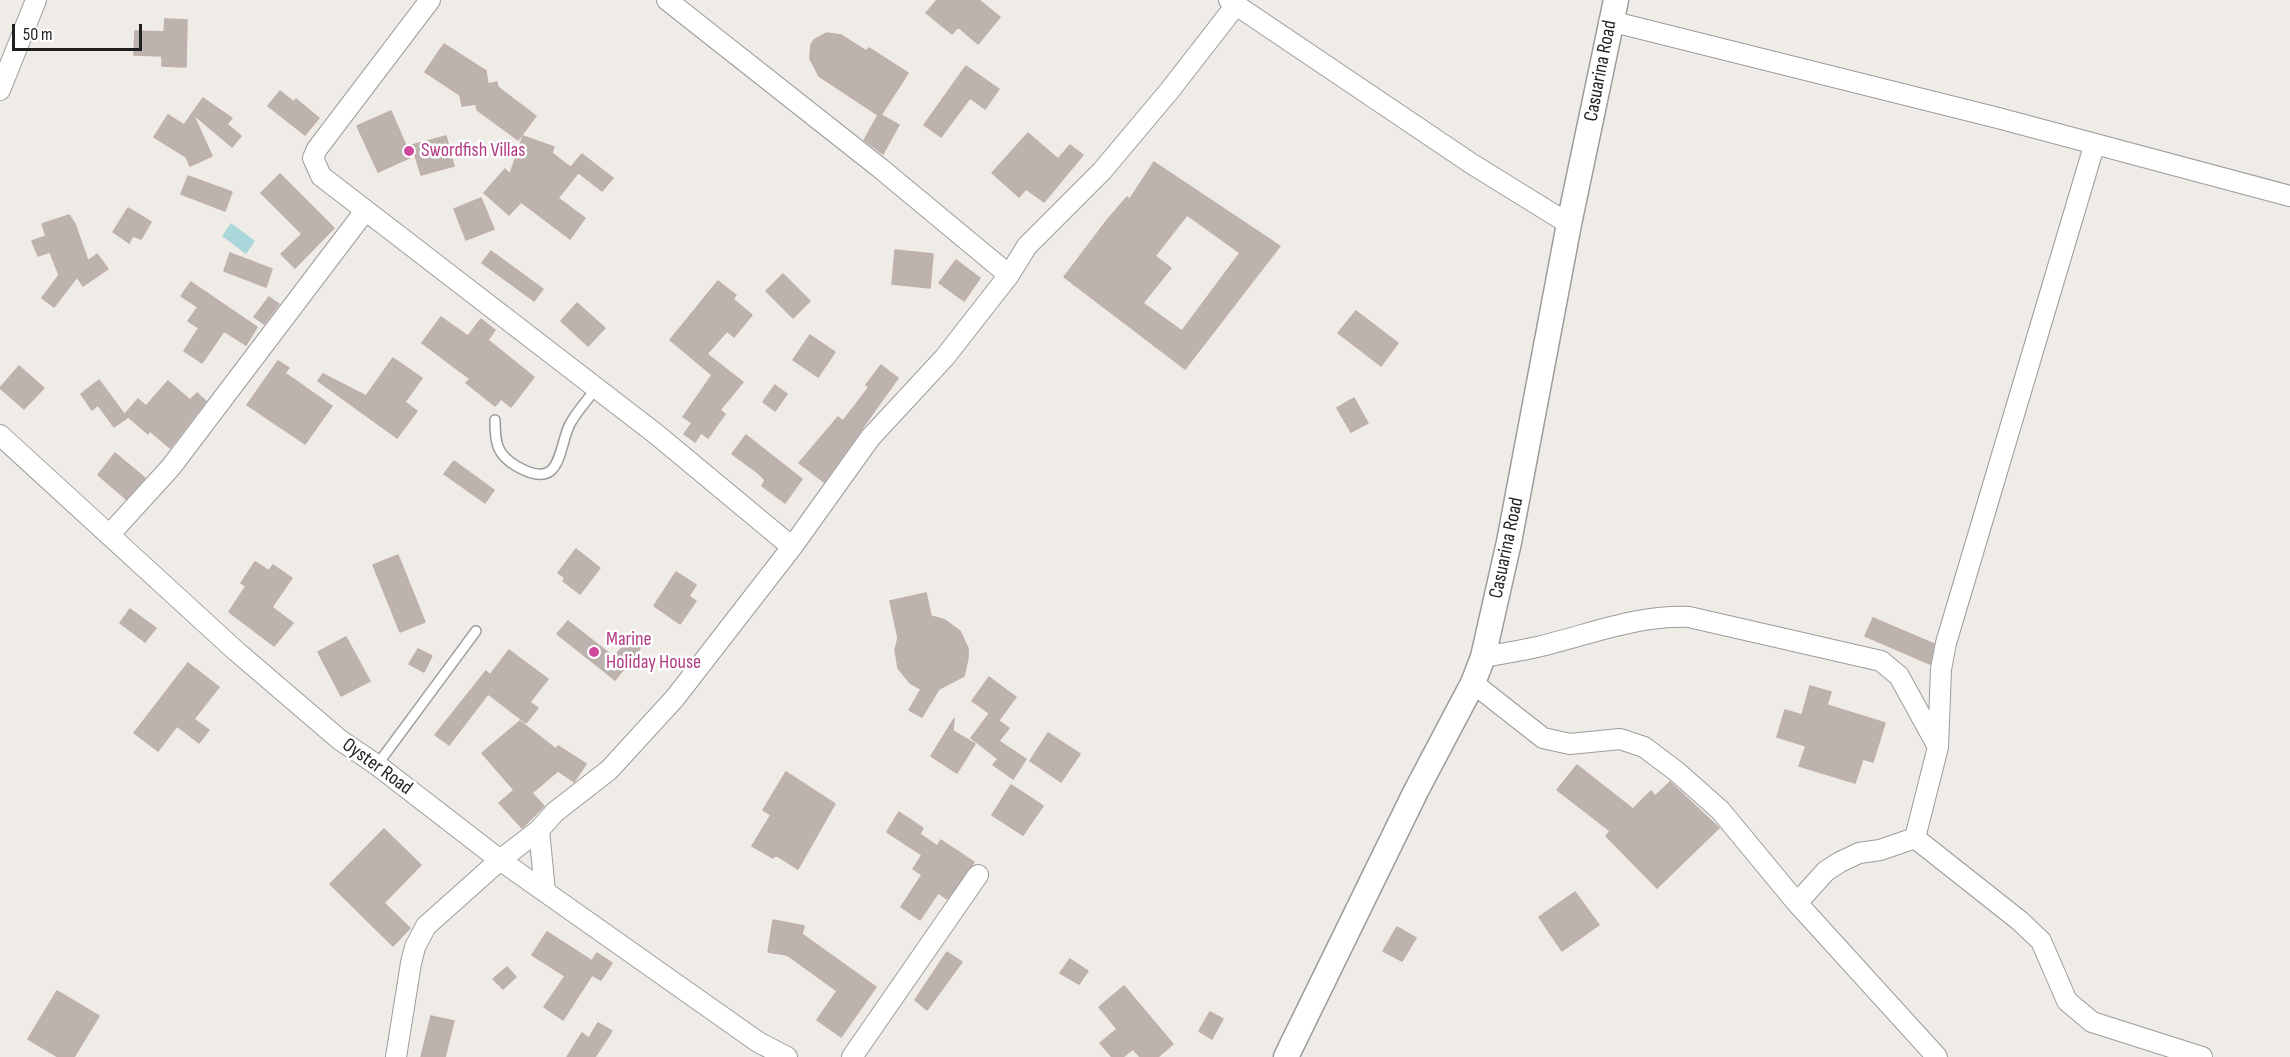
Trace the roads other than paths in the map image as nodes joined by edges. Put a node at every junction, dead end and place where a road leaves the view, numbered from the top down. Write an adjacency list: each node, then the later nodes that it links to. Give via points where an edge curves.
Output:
1 (430, 0): 9 (street, via 314,158 321,176)
2 (667, 0): 11 (street)
3 (34, 1): 6 (street)
4 (1232, 3): 10 (street, via 1472,164); 11 (street, via 1170,90 1102,171 1027,246)
5 (1613, 10): 7 (street); 10 (street, Casuarina Road)
6 (0, 90)
7 (2094, 146): 8 (street); 20 (street, via 1946,643)
8 (2290, 196)
9 (365, 211): 12 (street); 15 (street, via 171,467)
10 (1569, 224): 18 (street, Casuarina Road, via 1512,531)
11 (1009, 275): 16 (street, via 945,357 870,438)
12 (596, 388): 13 (lane, via 569,426 564,450 555,466 543,474 528,472 509,462 496,444); 16 (street)
13 (495, 420)
14 (0, 435): 15 (street, Oyster Road)
15 (110, 534): 21 (street, Oyster Road, via 283,694)
16 (792, 547): 22 (street, via 675,698 609,770)
17 (476, 631): 21 (lane)
18 (1483, 657): 19 (street, Casuarina Road); 20 (street, via 1627,621 1689,617 1881,661 1899,676)
19 (1473, 683): 27 (street, via 1543,738 1570,744 1620,739 1644,747 1720,810); 31 (street, Casuarina Road)
20 (1938, 747): 23 (street)
21 (377, 765): 24 (street, Oyster Road)
22 (539, 830): 24 (street); 26 (street)
23 (1915, 838): 27 (street, via 1840,862 1826,871); 33 (street, via 2041,942 2067,1001 2078,1012 2092,1022)
24 (500, 860): 26 (street, Oyster Road); 28 (street, via 426,926 415,946)
25 (978, 875): 30 (street)
26 (545, 891): 29 (street, Oyster Road, via 758,1042)
27 (1797, 903): 32 (street)
28 (396, 1057)
29 (787, 1057)
30 (852, 1057)
31 (1286, 1057)
32 (1937, 1057)
33 (2202, 1057)

